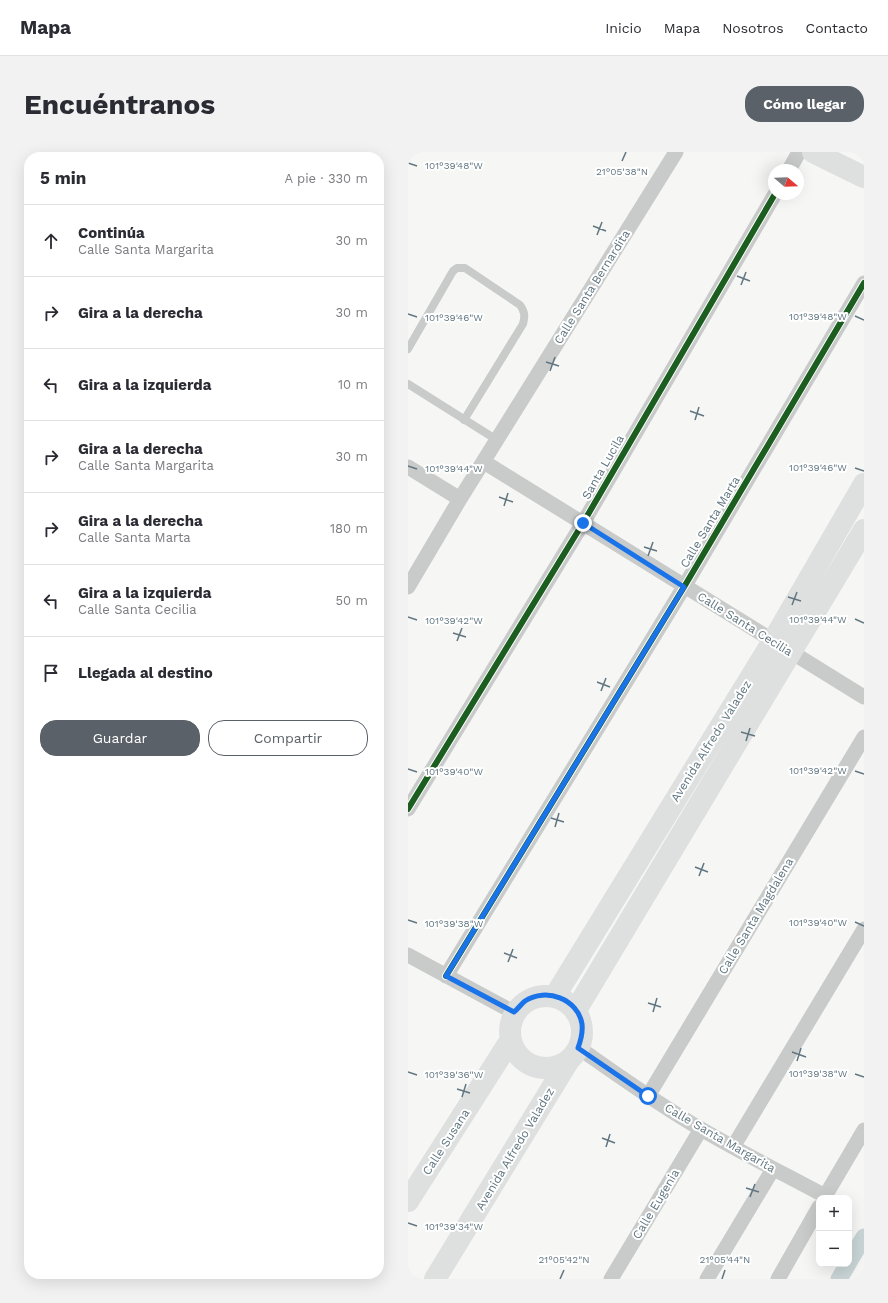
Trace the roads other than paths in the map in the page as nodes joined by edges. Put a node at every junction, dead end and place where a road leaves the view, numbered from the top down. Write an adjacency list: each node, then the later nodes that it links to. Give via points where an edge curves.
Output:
1 (676, 152): 11 (street, Calle Santa Bernardita)
2 (799, 152): 4 (street)
3 (812, 152): 5 (street)
4 (792, 164)
5 (864, 177)
6 (771, 200): 16 (street, Santa Lucila)
7 (864, 283): 19 (street, Calle Santa Marta)
8 (408, 349): 10 (lane, via 457,268 465,268 520,305 525,317 523,324)
9 (408, 384): 10 (lane)
10 (464, 420): 11 (lane)
11 (497, 440): 12 (street, Calle Santa Bernardita)
12 (484, 462): 15 (street, Calle Santa Bernardita); 16 (street, Calle Santa Cecilia)
13 (408, 467): 15 (street)
14 (864, 484): 20 (street, Avenida Alfredo Valadez)
15 (460, 499): 18 (street, Calle Santa Bernardita)
16 (583, 523): 19 (street, Calle Santa Cecilia); 23 (street, Santa Lucila)
17 (864, 530): 20 (street, Avenida Alfredo Valadez)
18 (408, 587)
19 (684, 587): 20 (street, Calle Santa Cecilia); 26 (street, Calle Santa Marta)
20 (782, 647): 21 (street, Calle Santa Cecilia); 27 (street, Avenida Alfredo Valadez); 28 (street, Avenida Alfredo Valadez)
21 (864, 697)
22 (864, 737): 32 (street, Calle Santa Magdalena)
23 (408, 808)
24 (864, 930): 35 (street)
25 (408, 955): 26 (street)
26 (446, 976): 29 (street)
27 (555, 996): 28 (street, via 567,1001); 29 (street, via 532,998)
28 (576, 1010): 31 (street, via 581,1022 582,1036)
29 (514, 1012): 30 (street, via 509,1027)
30 (510, 1041): 31 (street, via 516,1053 535,1067 547,1069 559,1066); 39 (street, Calle Susana)
31 (574, 1054): 32 (street, Calle Santa Margarita); 41 (street, Avenida Alfredo Valadez)
32 (648, 1096): 33 (street, Calle Santa Margarita)
33 (701, 1129): 35 (street, Calle Santa Margarita); 42 (street, Calle Eugenia)
34 (864, 1130): 37 (street)
35 (733, 1147): 36 (street, Calle Santa Margarita)
36 (773, 1169): 38 (street, Calle Santa Margarita); 43 (street)
37 (826, 1195)
38 (816, 1196)
39 (408, 1201)
40 (816, 1212): 44 (street)
41 (435, 1279)
42 (611, 1279)
43 (707, 1279)
44 (778, 1279)

